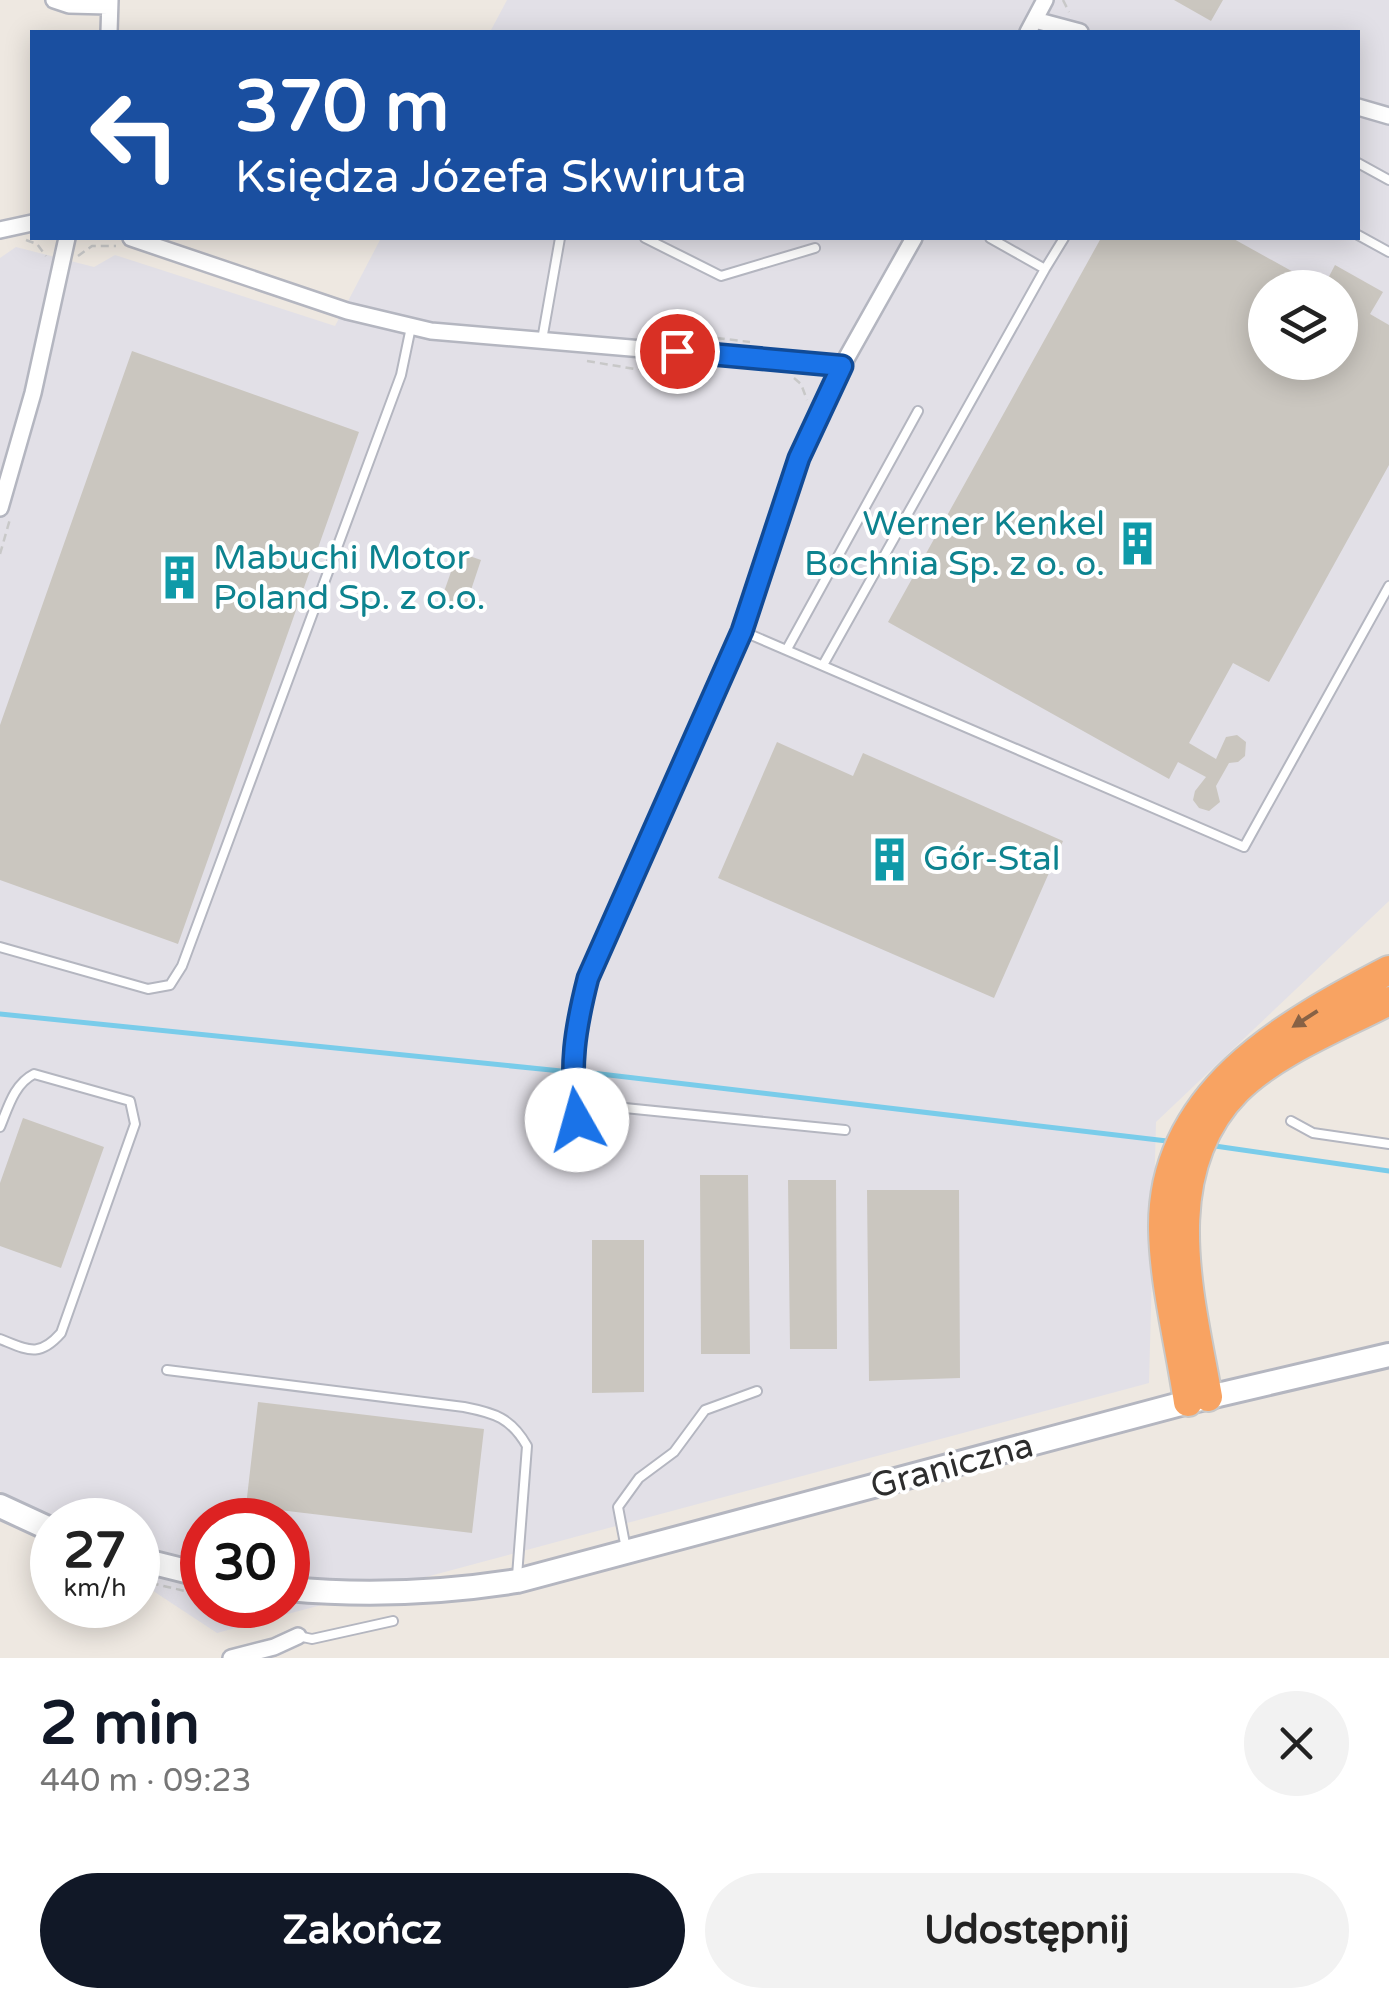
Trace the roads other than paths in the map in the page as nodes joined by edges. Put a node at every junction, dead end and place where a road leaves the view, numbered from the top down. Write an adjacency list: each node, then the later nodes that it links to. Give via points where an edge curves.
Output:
1 (54, 0): 3 (street)
2 (1046, 0): 4 (street)
3 (109, 3): 5 (street)
4 (1031, 26): 6 (street)
5 (110, 30)
6 (1064, 30)
7 (1360, 109): 8 (street)
8 (1389, 116)
9 (1360, 164): 10 (lane)
10 (1389, 180)
11 (30, 223): 12 (street)
12 (0, 230)
13 (1360, 236): 22 (lane)
14 (67, 240): 28 (street)
15 (137, 240): 24 (street)
16 (560, 240): 25 (lane)
17 (649, 240): 21 (lane, via 720,276)
18 (913, 240): 26 (street)
19 (994, 240): 23 (lane)
20 (1063, 240): 23 (lane)
21 (814, 248)
22 (1389, 252)
23 (1045, 269): 32 (lane)
24 (411, 327): 25 (street); 33 (lane, via 401,374 170,985 148,989)
25 (542, 340): 26 (street)
26 (842, 366): 30 (street, via 799,458)
27 (918, 410): 31 (lane)
28 (0, 508)
29 (1389, 586): 32 (lane, via 1244,847)
30 (742, 631): 31 (lane); 36 (street, via 588,978 570,1076)
31 (788, 649): 32 (lane)
32 (823, 665)
33 (0, 947)
34 (1389, 970): 45 (highway, one-way to 45, via 1227,1075 1183,1136 1170,1167 1164,1231)
35 (1389, 1001): 45 (highway, via 1265,1068 1237,1091 1200,1144 1187,1187 1184,1238)
36 (576, 1111): 39 (lane)
37 (1291, 1121): 40 (lane, via 1312,1133)
38 (0, 1127): 41 (lane, via 13,1095 34,1074 130,1101 136,1124 61,1333 40,1350)
39 (845, 1130)
40 (1389, 1144)
41 (0, 1339)
42 (1389, 1355): 45 (main road, Graniczna)
43 (168, 1370): 49 (lane, via 500,1415 527,1446)
44 (758, 1390): 48 (lane, via 705,1410 674,1452 639,1478 618,1507)
45 (1198, 1400): 48 (main road, Graniczna)
46 (0, 1506): 47 (main road)
47 (30, 1520)
48 (627, 1553): 49 (main road, Graniczna)
49 (517, 1581): 50 (main road, Graniczna, via 460,1590)
50 (310, 1590)
51 (394, 1621): 52 (lane, via 312,1639)
52 (298, 1636): 53 (street)
53 (231, 1658)

